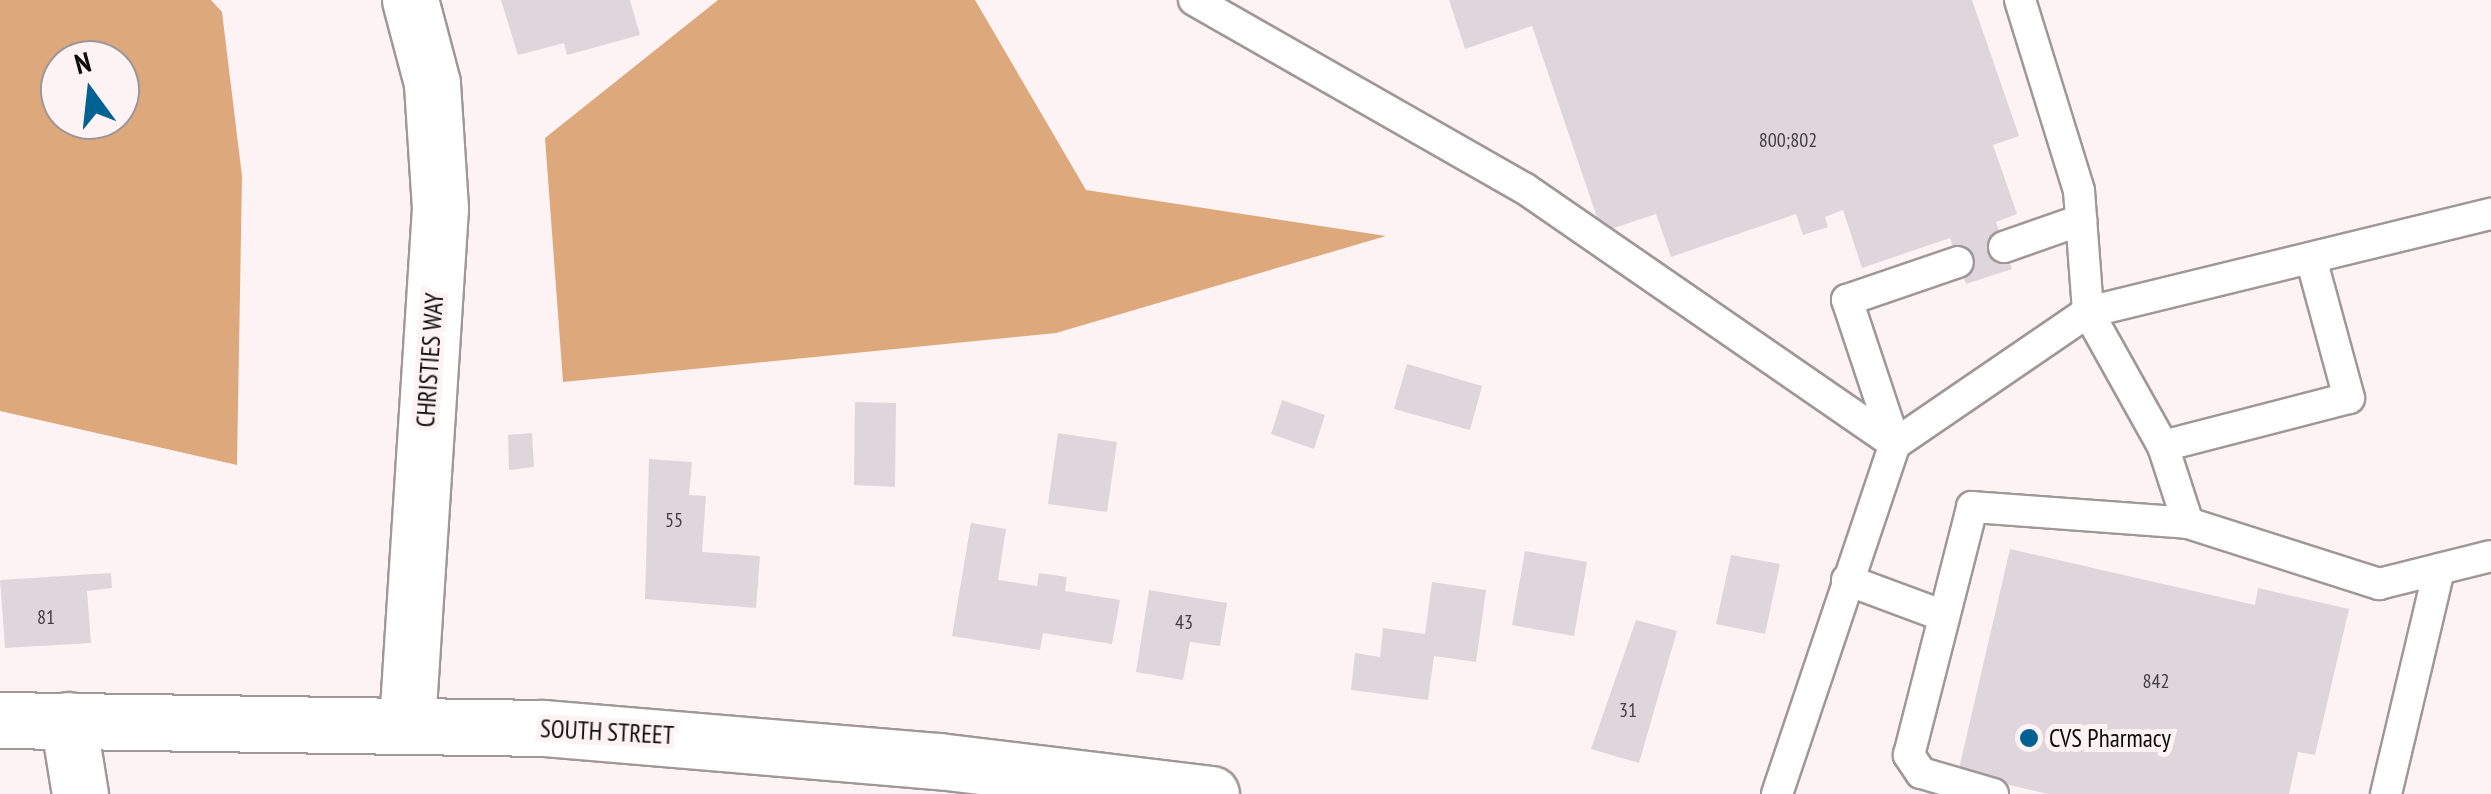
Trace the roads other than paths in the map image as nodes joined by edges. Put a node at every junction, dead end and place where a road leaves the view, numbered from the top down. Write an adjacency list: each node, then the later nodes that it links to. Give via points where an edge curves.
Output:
1 (410, 0): 19 (main road, CHRISTIES WAY, via 432,82 440,208)
2 (1194, 0): 10 (lane, via 1524,188)
3 (2020, 0): 5 (lane, via 2067,140)
4 (2491, 214): 7 (lane)
5 (2082, 220): 6 (lane); 9 (lane)
6 (2004, 247)
7 (2311, 258): 9 (lane); 11 (lane, via 2349,398)
8 (1958, 262): 10 (lane, via 1846,300)
9 (2088, 312): 10 (lane); 11 (lane)
10 (1895, 444): 15 (lane)
11 (2163, 446): 12 (lane)
12 (2188, 523): 14 (lane, via 2378,584); 16 (lane, via 1972,506)
13 (2491, 556): 14 (lane)
14 (2439, 569): 24 (lane)
15 (1847, 580): 16 (lane); 22 (lane)
16 (1944, 616): 23 (lane, via 1909,756 1922,773)
17 (0, 720): 18 (main road, SOUTH STREET)
18 (68, 720): 19 (main road, SOUTH STREET); 20 (main road)
19 (407, 724): 21 (main road, SOUTH STREET, via 691,737)
20 (80, 794)
21 (1211, 794)
22 (1777, 794)
23 (1994, 794)
24 (2386, 794)

